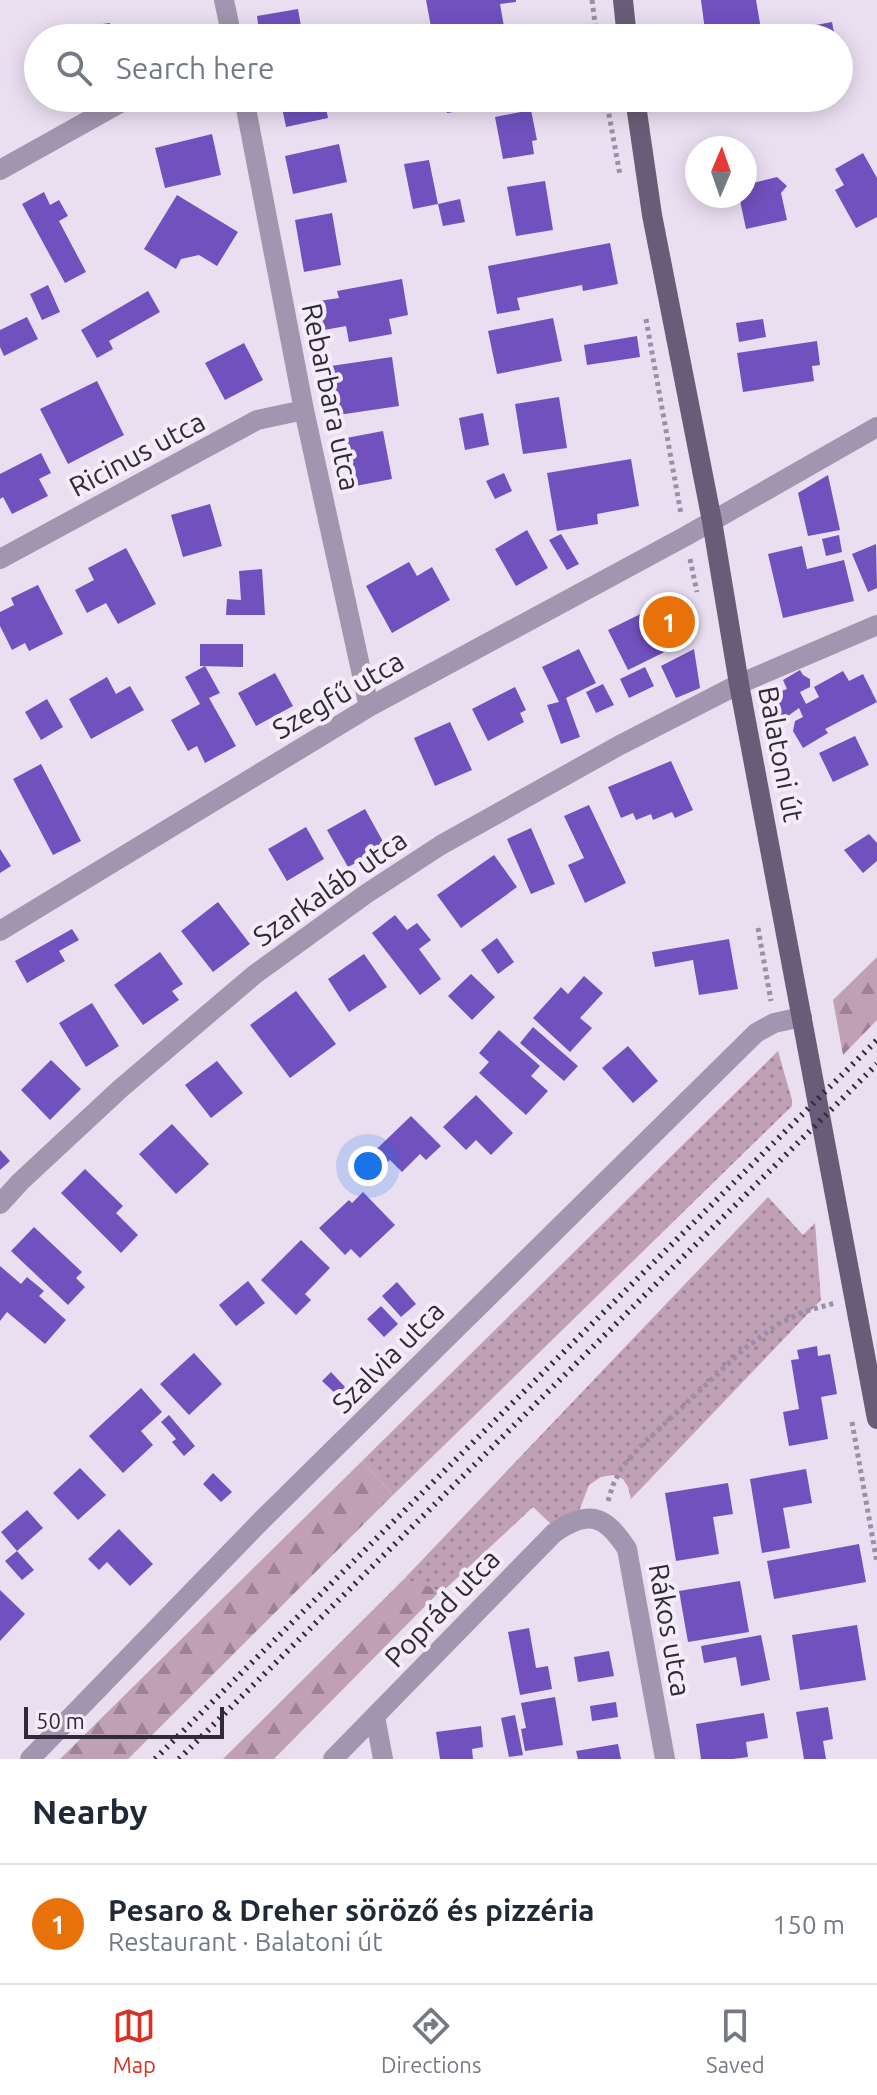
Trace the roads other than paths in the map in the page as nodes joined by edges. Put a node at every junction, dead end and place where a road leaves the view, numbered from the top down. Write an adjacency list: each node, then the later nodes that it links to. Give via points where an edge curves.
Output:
1 (224, 0): 3 (street)
2 (623, 0): 4 (main road)
3 (229, 24)
4 (626, 24)
5 (104, 112): 8 (street)
6 (247, 112): 9 (street, Rebarbara utca)
7 (637, 112): 11 (main road, Balatoni út)
8 (0, 170)
9 (304, 410): 12 (street, Ricinus utca, via 257,420); 15 (street, Rebarbara utca)
10 (877, 427): 11 (street, Szegfű utca)
11 (712, 521): 14 (main road, Balatoni út); 15 (street, Szegfű utca)
12 (0, 559)
13 (877, 625): 14 (street, Szarkaláb utca)
14 (739, 684): 17 (main road, Balatoni út); 18 (street, Szarkaláb utca, via 441,845 366,894 243,984 120,1089)
15 (369, 707): 16 (street, Szegfű utca)
16 (0, 931)
17 (802, 1017): 19 (main road, Balatoni út); 22 (street, Szalvia utca, via 756,1033 272,1510)
18 (0, 1204)
19 (877, 1419)
20 (602, 1521): 21 (street, Poprád utca, via 572,1521 554,1533); 25 (street, Rákos utca, via 627,1549)
21 (375, 1716): 23 (street, Poprád utca); 24 (street)
22 (30, 1759)
23 (333, 1759)
24 (383, 1759)
25 (665, 1759)

